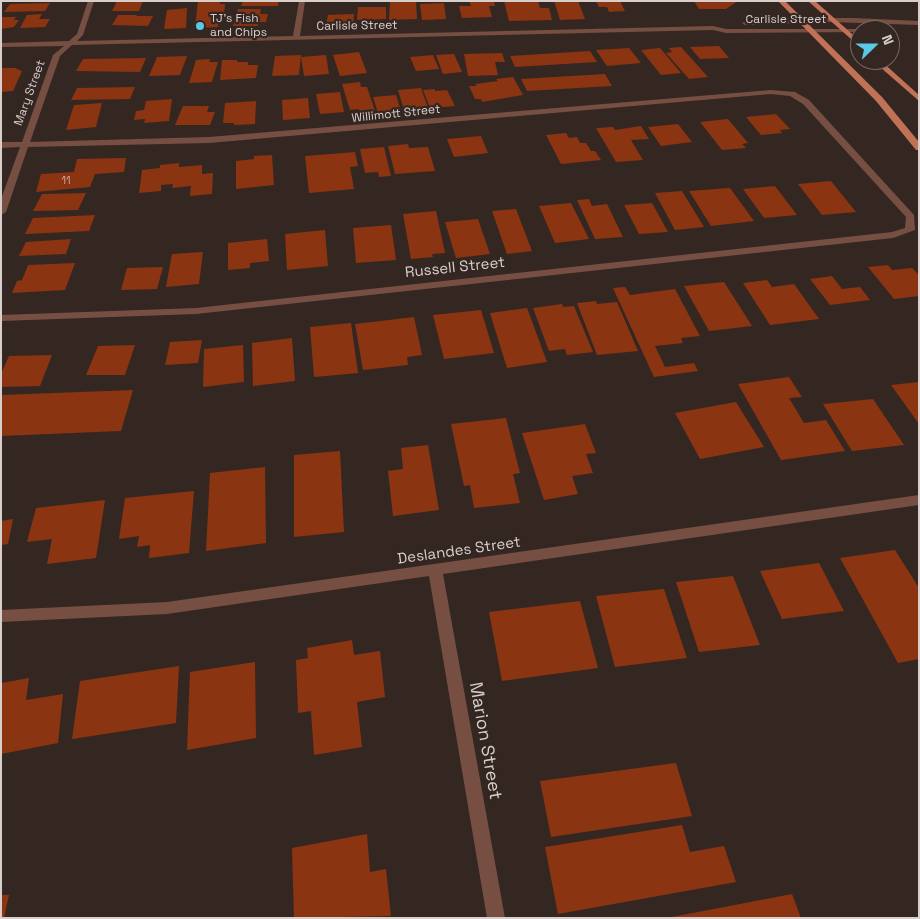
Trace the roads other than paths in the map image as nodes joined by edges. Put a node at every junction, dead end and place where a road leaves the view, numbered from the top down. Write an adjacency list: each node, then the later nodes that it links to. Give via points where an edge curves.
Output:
1 (91, 1): 15 (street, Mary Street, via 80,35)
2 (302, 1): 14 (street)
3 (781, 1): 5 (main road)
4 (811, 1): 6 (main road)
5 (801, 21): 6 (street, Carlisle Street); 8 (street, Carlisle Street, via 719,25); 10 (main road)
6 (833, 21): 7 (street, Carlisle Street, via 898,20); 11 (main road)
7 (918, 23): 9 (street, Carlisle Street)
8 (713, 28): 10 (street, Carlisle Street, via 726,31); 14 (street, Carlisle Street)
9 (900, 28)
10 (813, 31): 11 (street, Carlisle Street); 21 (main road, via 879,99)
11 (844, 31): 12 (street, Carlisle Street); 13 (main road)
12 (850, 31)
13 (850, 36)
14 (296, 39): 15 (street, Carlisle Street)
15 (69, 43): 16 (street, Carlisle Street); 19 (street, Mary Street, via 58,52)
16 (1, 45)
17 (887, 70): 18 (main road)
18 (919, 99)
19 (25, 144): 20 (street, Willimott Street); 22 (street, Mary Street); 23 (street, Willimott Street, via 209,140 771,92 792,94 806,102 911,217)
20 (1, 145)
21 (919, 148)
22 (1, 212)
23 (910, 230): 24 (street, Russell Street, via 894,235 196,310)
24 (1, 318)
25 (919, 500): 26 (street, Deslandes Street)
26 (435, 571): 27 (street, Deslandes Street, via 167,608); 28 (street, Marion Street)
27 (1, 616)
28 (496, 918)

